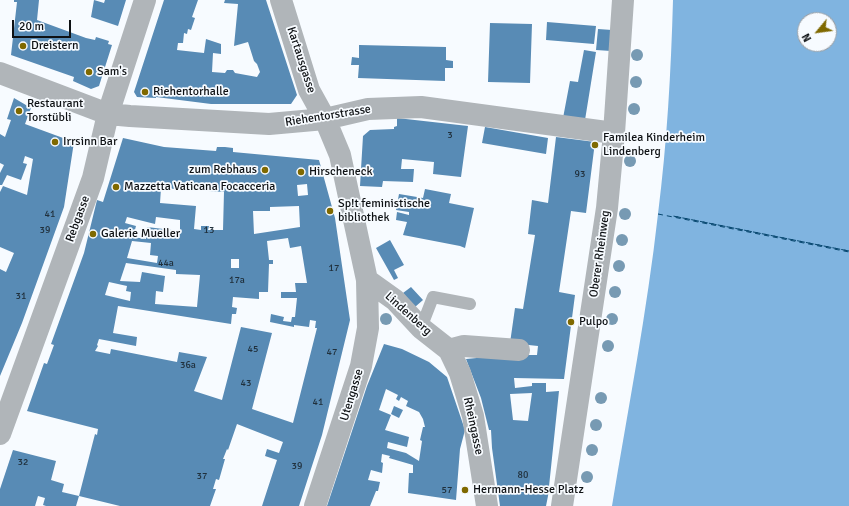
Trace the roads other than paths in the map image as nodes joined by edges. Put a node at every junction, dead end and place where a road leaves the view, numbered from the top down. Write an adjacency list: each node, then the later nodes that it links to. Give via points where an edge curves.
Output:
1 (145, 0): 5 (street, Rebgasse)
2 (282, 0): 6 (street, Kartausgasse, via 309,90)
3 (623, 0): 7 (street, Oberer Rheinweg)
4 (0, 73): 5 (street, Riehentorstrasse)
5 (108, 114): 6 (street, Riehentorstrasse, via 269,124); 13 (street, Rebgasse, via 93,178)
6 (325, 119): 7 (street, Riehentorstrasse, via 368,109 421,107); 8 (street, via 340,155)
7 (614, 133): 16 (street, Oberer Rheinweg, via 601,252)
8 (367, 280): 10 (street, Lindenberg, via 395,300); 14 (street, Utengasse, via 368,328 361,366)
9 (470, 304): 10 (lane, via 433,297)
10 (421, 328): 11 (street, Lindenberg)
11 (449, 350): 12 (street, via 464,346); 15 (street, Rheingasse, via 460,373 473,416)
12 (519, 350)
13 (0, 434)
14 (315, 506)
15 (487, 506)
16 (562, 506)

